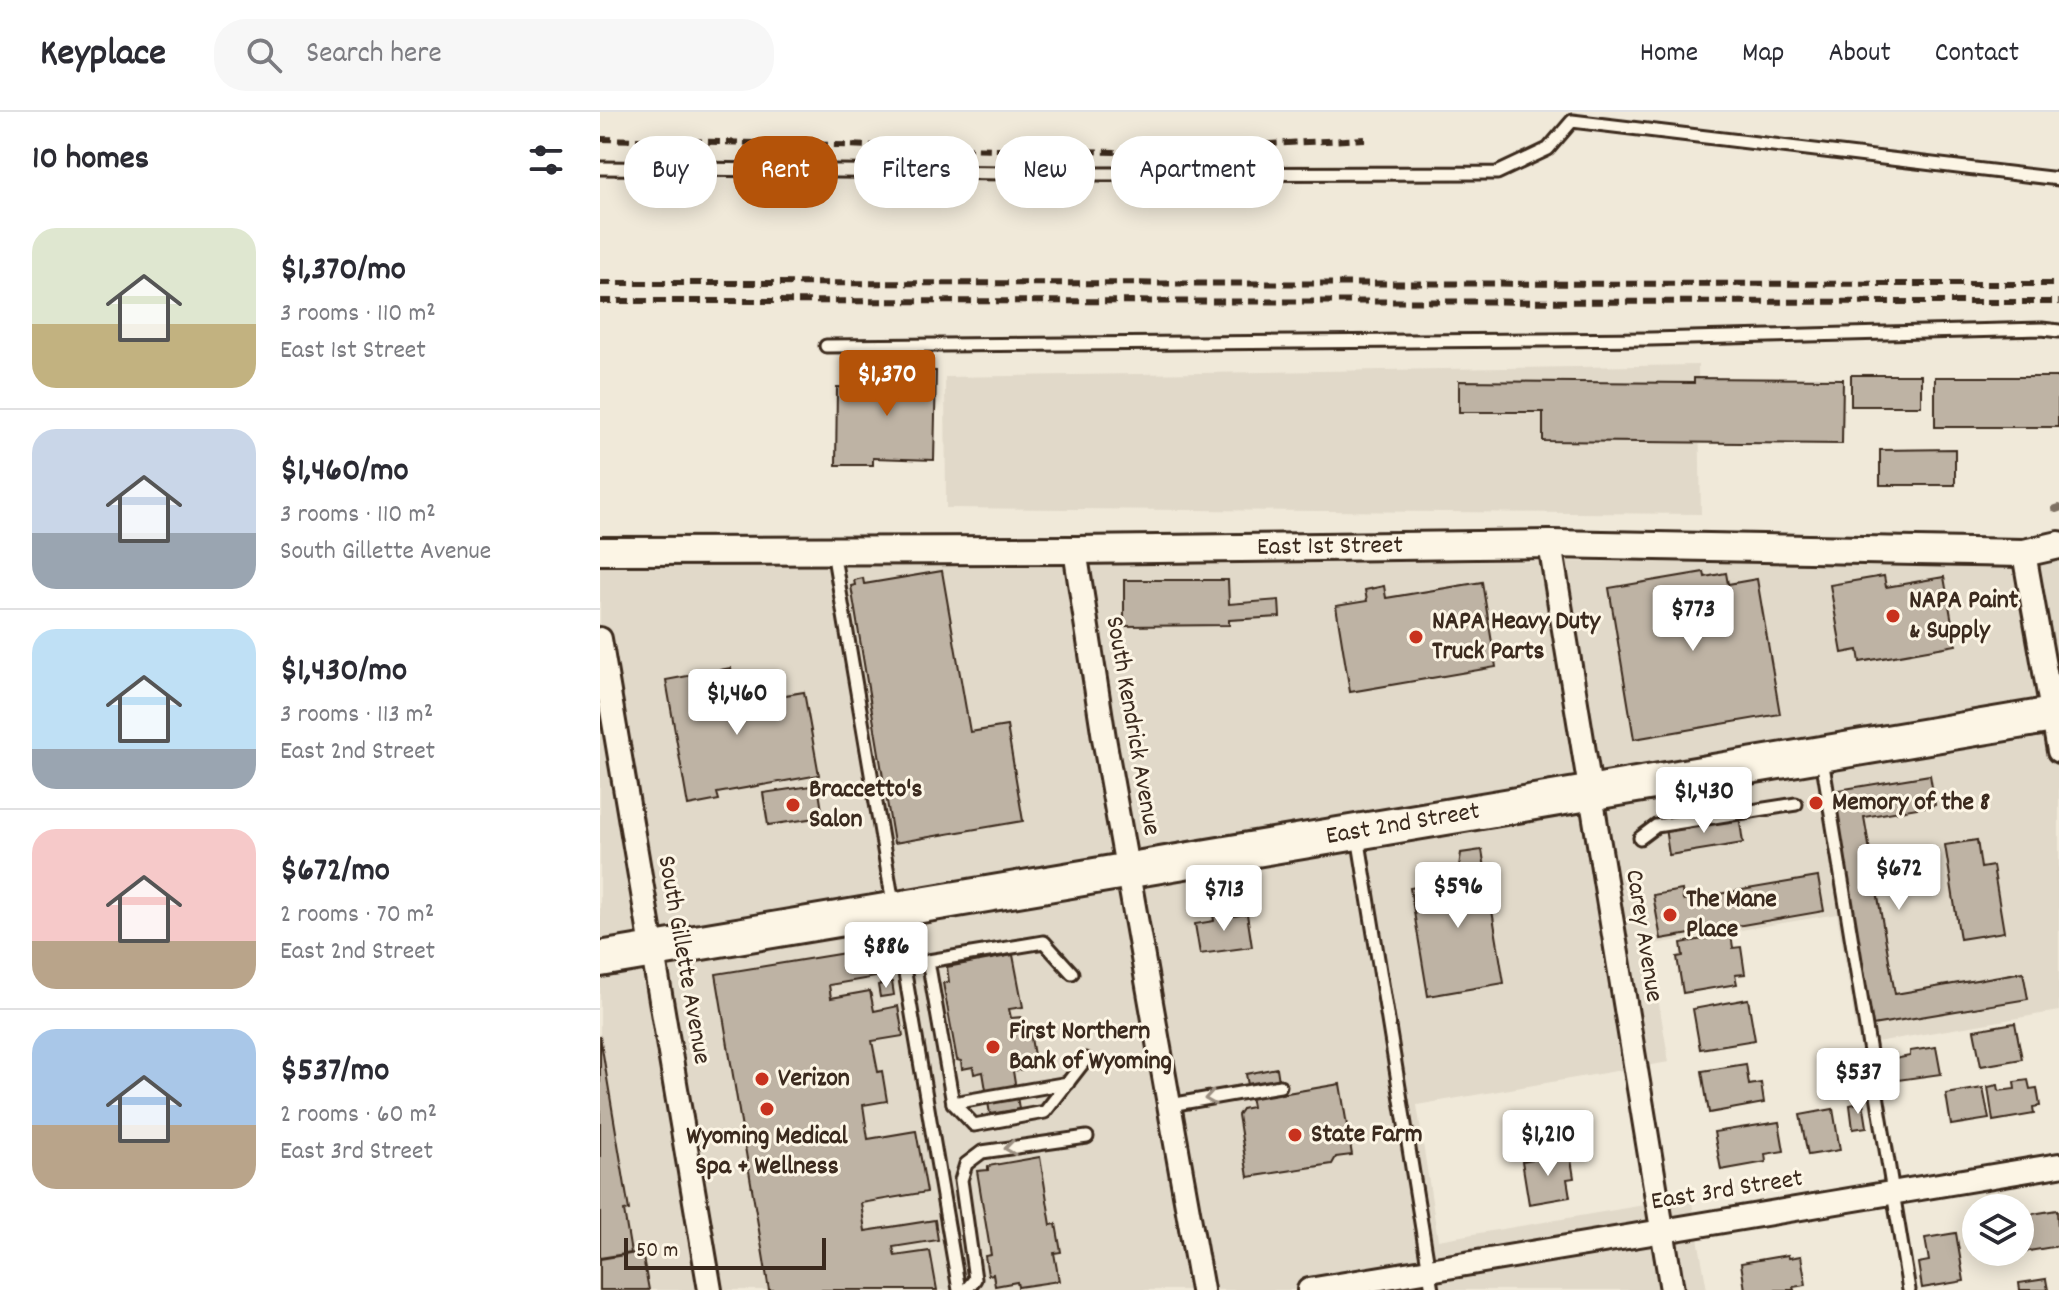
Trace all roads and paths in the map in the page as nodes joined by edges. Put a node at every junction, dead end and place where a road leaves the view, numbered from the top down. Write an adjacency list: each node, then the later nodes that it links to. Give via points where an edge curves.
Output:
1 (600, 168): 2 (lane, via 1497,173 1548,149 1572,121)
2 (2059, 179)
3 (2059, 331): 4 (lane)
4 (826, 346)
5 (1550, 544): 7 (street, East 1st Street); 10 (street, East 1st Street); 15 (street, Carey Avenue)
6 (2059, 545): 10 (street, East 1st Street)
7 (1075, 550): 9 (street, East 1st Street); 19 (street, South Kendrick Avenue)
8 (600, 551): 9 (street, East 1st Street)
9 (833, 551): 20 (lane)
10 (2024, 553): 12 (street)
11 (600, 639): 21 (street, South Gillette Avenue)
12 (2056, 714): 13 (street); 14 (main road, East 2nd Street)
13 (2059, 751)
14 (1822, 755): 15 (main road, East 2nd Street); 31 (lane)
15 (1591, 792): 17 (main road, East 2nd Street); 32 (street, Carey Avenue)
16 (1796, 804): 18 (lane, via 1656,826)
17 (1357, 831): 19 (main road, East 2nd Street); 33 (lane)
18 (1640, 838)
19 (1128, 870): 20 (main road, East 2nd Street); 28 (street, South Kendrick Avenue)
20 (893, 908): 21 (main road, East 2nd Street); 35 (lane)
21 (653, 950): 22 (main road, East 2nd Street); 34 (street, South Gillette Avenue)
22 (600, 959)
23 (1072, 973): 27 (lane, via 1044,942 928,961)
24 (1086, 1059): 25 (lane)
25 (1068, 1083): 27 (lane); 27 (lane, via 1045,1112 974,1125)
26 (1280, 1086): 28 (lane, one-way to 28)
27 (953, 1103)
28 (1170, 1105): 37 (street, South Kendrick Avenue)
29 (1087, 1137): 36 (lane, one-way to 36, via 982,1152 966,1164 961,1180 975,1279)
30 (2059, 1165): 31 (street, East 3rd Street)
31 (1893, 1192): 32 (street, East 3rd Street); 40 (lane)
32 (1662, 1230): 33 (street, East 3rd Street); 39 (street, Carey Avenue)
33 (1430, 1280): 38 (street, East 3rd Street)
34 (710, 1290)
35 (959, 1290)
36 (966, 1290)
37 (1202, 1290)
38 (1309, 1290)
39 (1672, 1290)
40 (1909, 1290)

